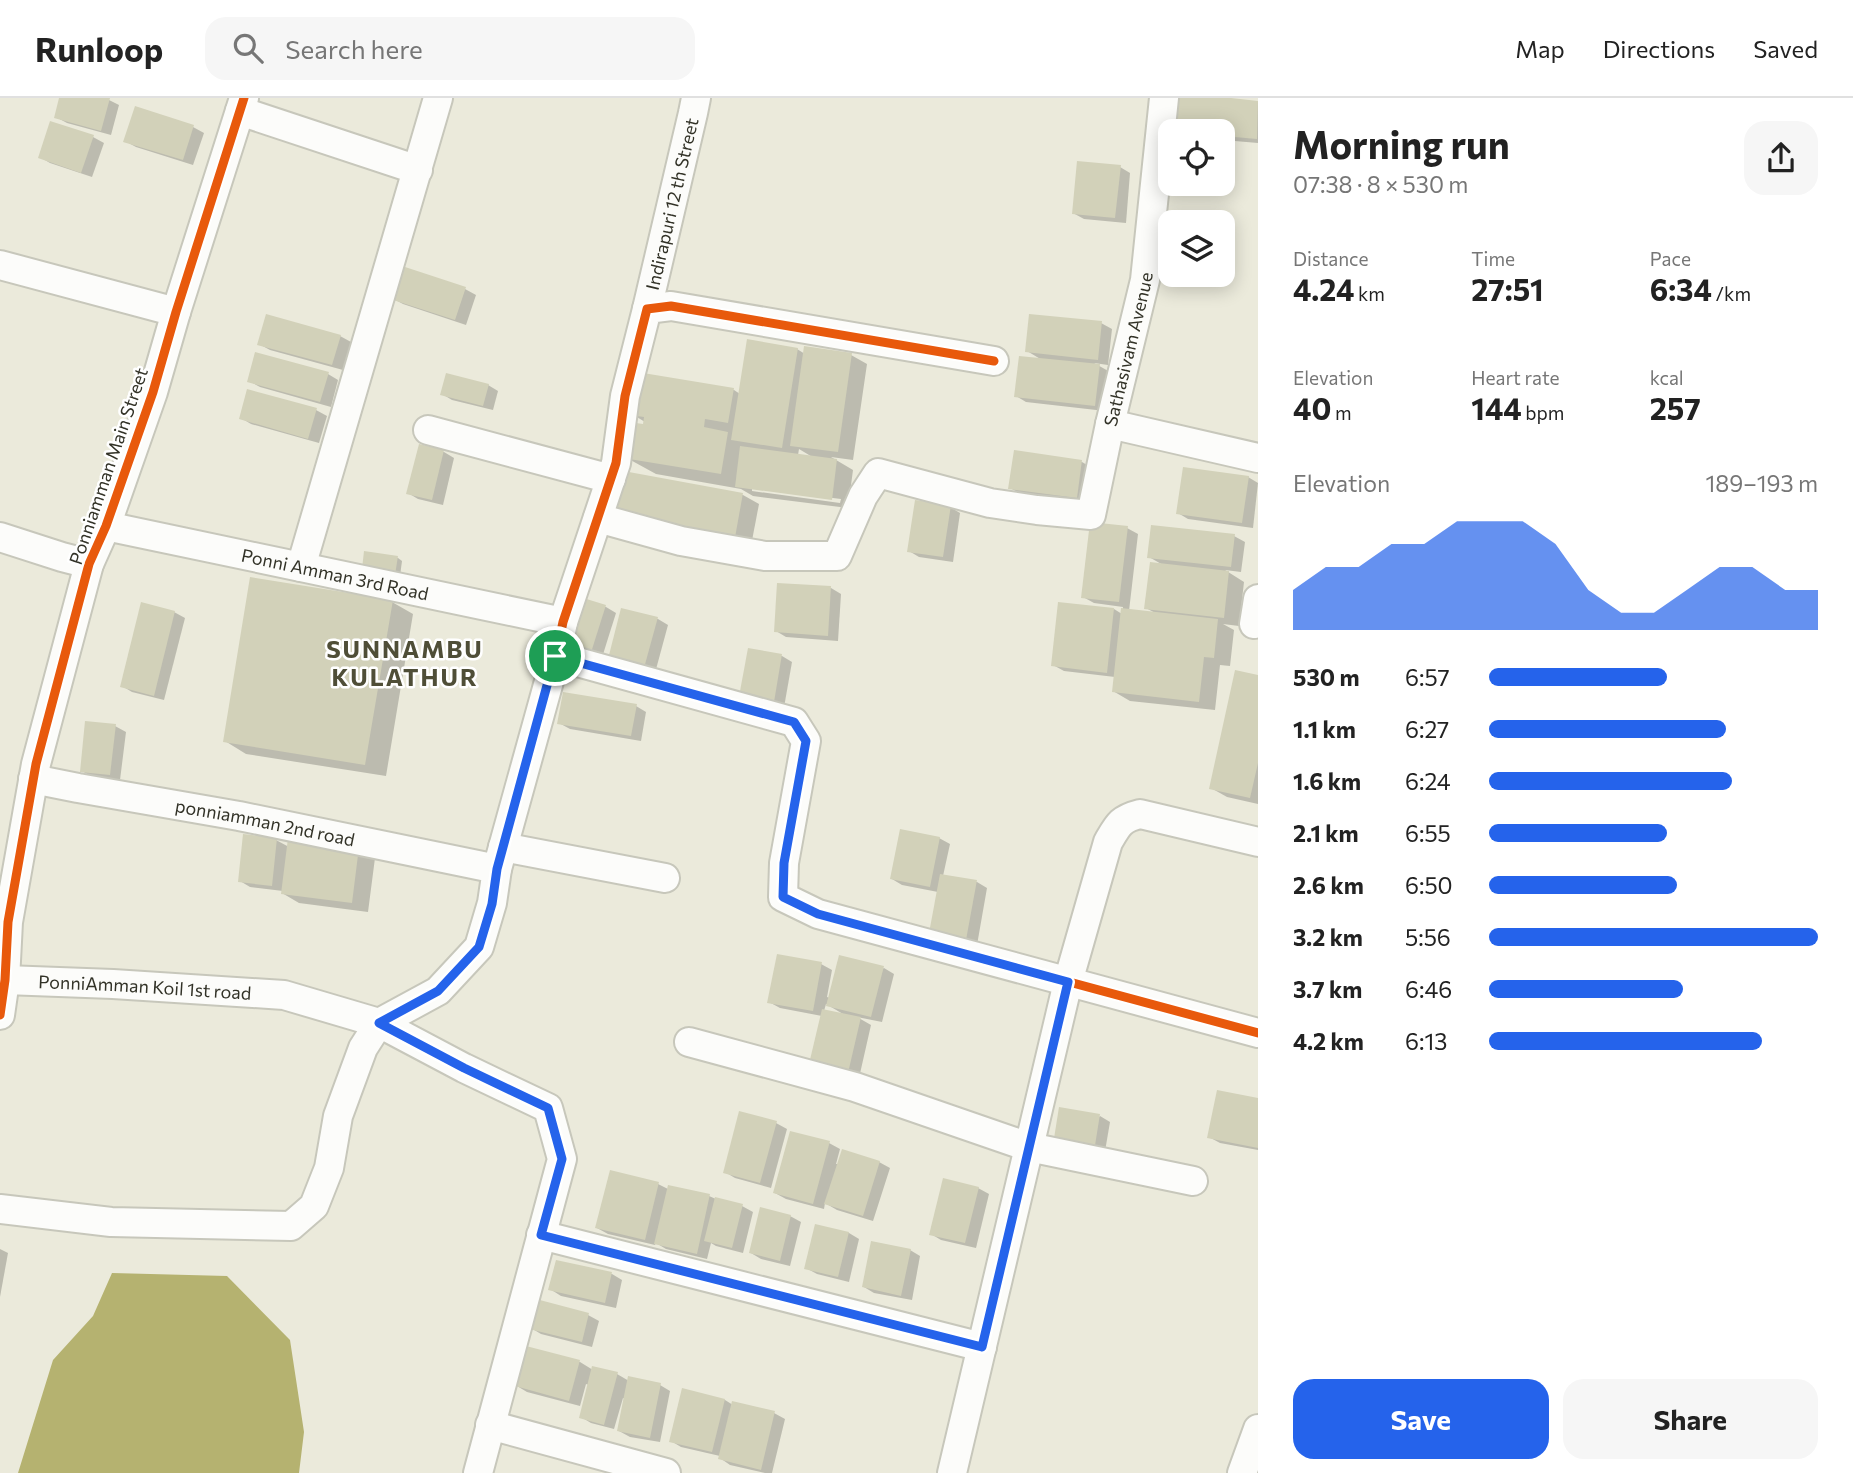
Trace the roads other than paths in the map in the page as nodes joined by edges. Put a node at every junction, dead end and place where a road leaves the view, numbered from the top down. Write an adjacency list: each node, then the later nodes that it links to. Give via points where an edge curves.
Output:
1 (438, 98): 5 (street)
2 (696, 98): 7 (street, Indirapuri 12 th Street)
3 (1164, 98): 10 (street, Sathasivam Avenue, via 1144,280)
4 (242, 105): 5 (street); 8 (street, Ponniamman Main Street)
5 (418, 170): 18 (street)
6 (0, 265): 8 (street)
7 (647, 309): 9 (street, via 671,306); 13 (street, Indirapuri 12 th Street)
8 (176, 312): 15 (street, Ponniamman Main Street)
9 (994, 361)
10 (1110, 424): 12 (street); 14 (street, Sathasivam Avenue, via 1091,515 990,503 878,473 837,556 765,556 681,541)
11 (428, 430): 13 (street)
12 (1258, 458)
13 (611, 479): 14 (street, Indirapuri 12 th Street)
14 (598, 519): 19 (street, Indirapuri 12 th Street)
15 (106, 526): 17 (street, Ponniamman Main Street); 18 (street, Ponni Amman 3rd Road)
16 (0, 537): 17 (street)
17 (89, 564): 21 (street, Ponniamman Main Street)
18 (301, 568): 19 (street, Ponni Amman 3rd Road)
19 (563, 622): 20 (street, Indirapuri 12 th Street)
20 (555, 656): 23 (street, Indirapuri 12 th Street); 27 (street, via 794,722 806,741 784,863 783,897 818,914)
21 (33, 779): 23 (street, ponniamman 2nd road); 25 (street, Ponniamman Main Street)
22 (1258, 842): 27 (street, via 1140,814 1125,818 1108,842)
23 (500, 858): 24 (street, ponniamman 2nd road); 29 (street, Indirapuri 12 th Street, via 479,947 438,991)
24 (665, 878)
25 (7, 882): 26 (street, Ponniamman Main Street)
26 (5, 980): 28 (street, Ponniamman Main Street); 29 (street, PonniAmman Koil 1st road, via 284,995)
27 (1068, 982): 30 (street); 32 (street)
28 (0, 1015)
29 (379, 1023): 34 (street, via 363,1048 338,1116 329,1168 314,1206 291,1226 111,1222); 35 (street, PonniAmman Koil 1st road, via 548,1108 562,1159)
30 (1258, 1033)
31 (689, 1042): 32 (street, via 855,1087)
32 (1029, 1147): 33 (street); 36 (street)
33 (1194, 1181)
34 (0, 1209)
35 (541, 1235): 36 (street); 37 (street, PonniAmman Koil 1st road)
36 (982, 1347): 41 (street)
37 (490, 1425): 39 (street, PonniAmman Koil 1st road); 40 (street)
38 (1258, 1429): 42 (street)
39 (478, 1473)
40 (666, 1473)
41 (952, 1473)
42 (1242, 1473)

